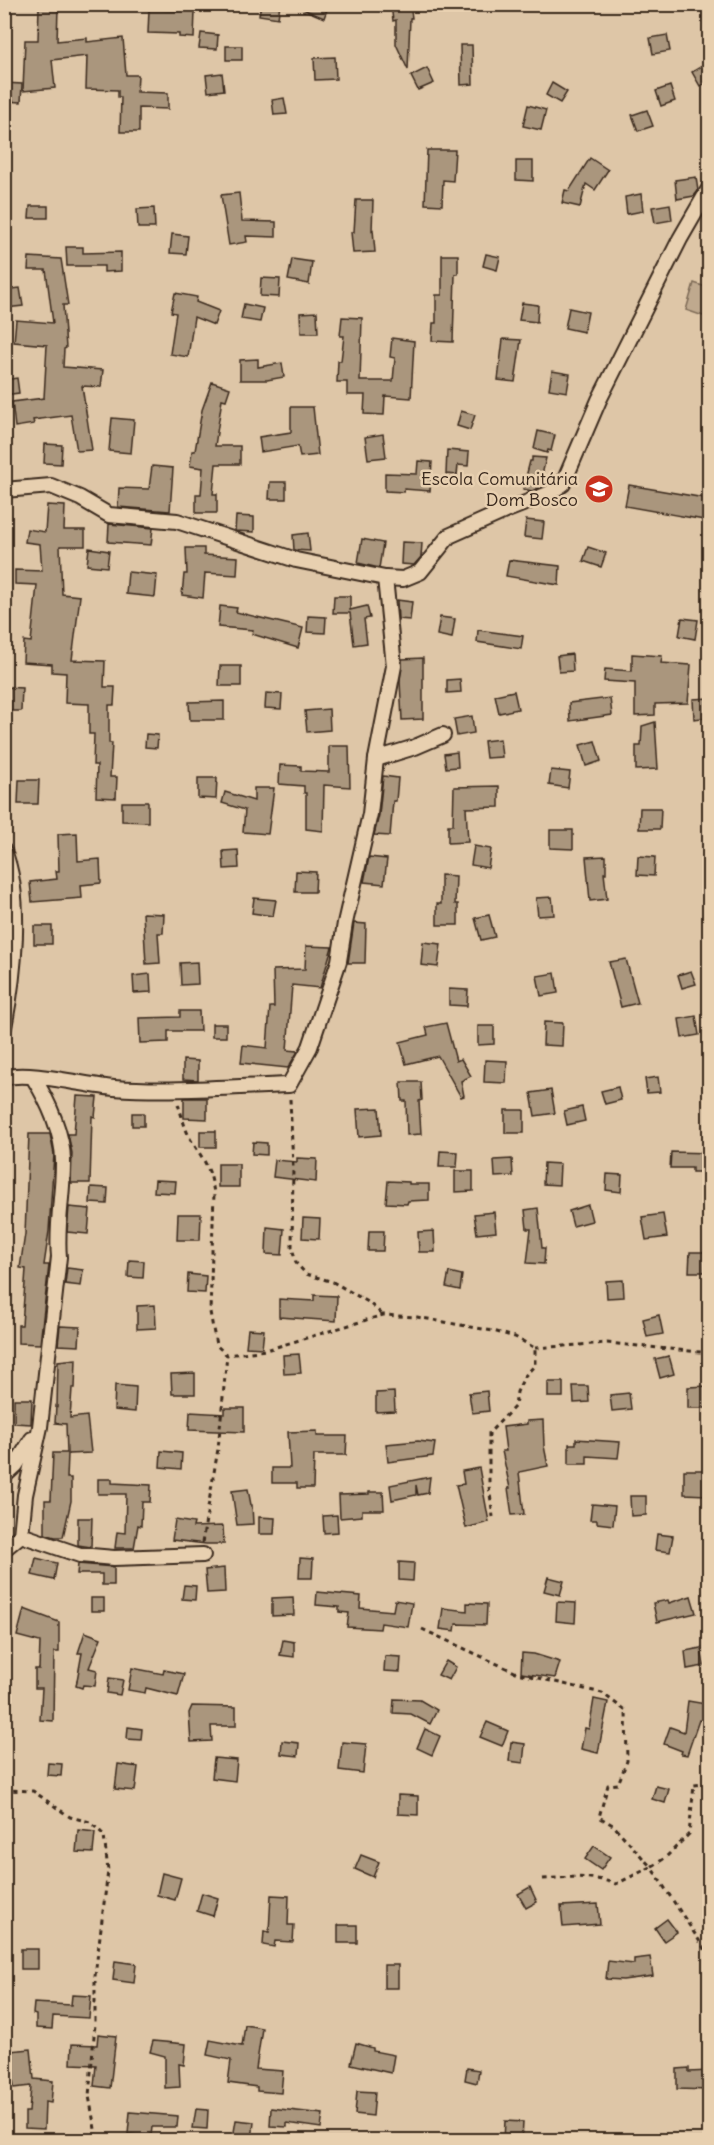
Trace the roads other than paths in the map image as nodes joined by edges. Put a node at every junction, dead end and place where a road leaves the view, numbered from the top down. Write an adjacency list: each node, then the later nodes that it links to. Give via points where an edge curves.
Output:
1 (710, 187): 3 (street, via 600,400 563,484 449,536 420,572 403,579)
2 (4, 490): 3 (street, via 51,486 109,515 177,521 296,560)
3 (384, 578): 5 (street, via 394,666)
4 (443, 735): 5 (street)
5 (376, 759): 8 (street, via 370,814 339,961 310,1047 289,1085 204,1090 114,1088)
6 (4, 851): 7 (street, via 13,881 14,923 10,998)
7 (4, 1027)
8 (33, 1077): 9 (street); 10 (street, via 44,1094 64,1162 59,1257)
9 (4, 1078)
10 (40, 1427): 11 (street, via 16,1465); 12 (street)
11 (4, 1476)
12 (21, 1535): 13 (street); 14 (street, via 80,1554 114,1558)
13 (4, 1549)
14 (202, 1555)

